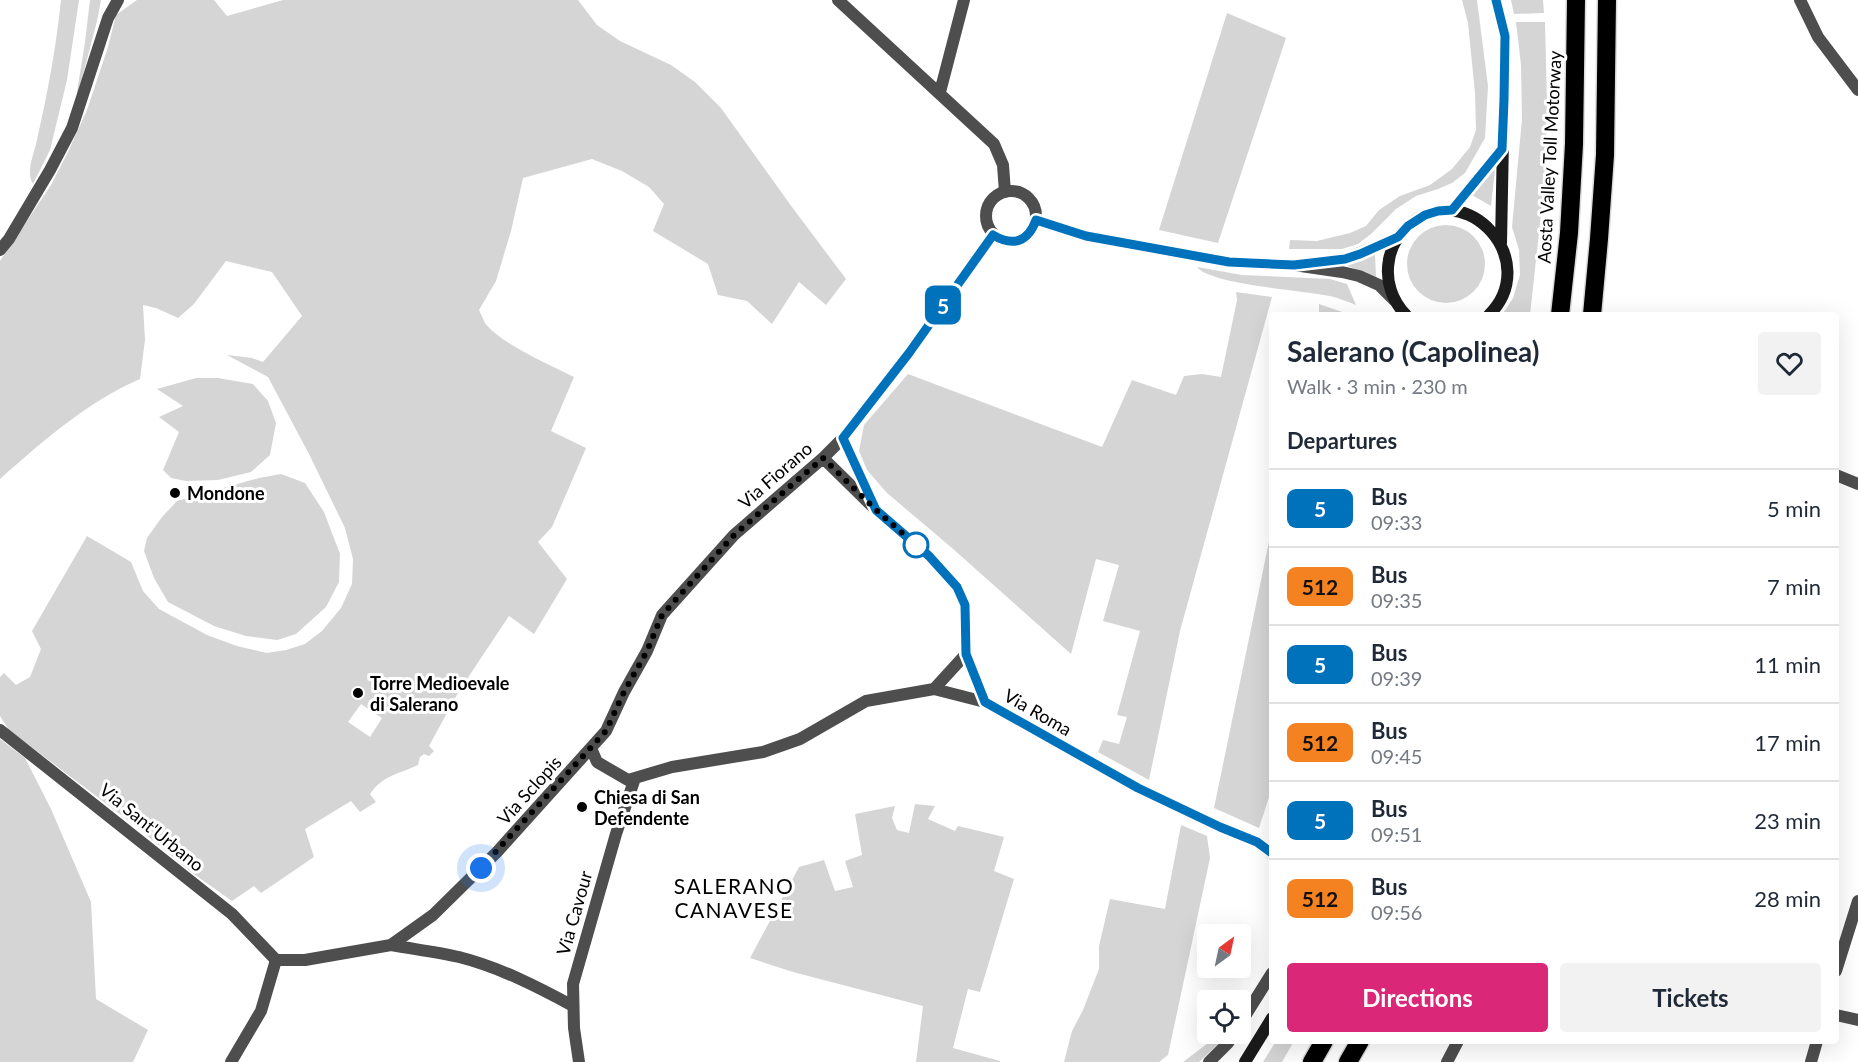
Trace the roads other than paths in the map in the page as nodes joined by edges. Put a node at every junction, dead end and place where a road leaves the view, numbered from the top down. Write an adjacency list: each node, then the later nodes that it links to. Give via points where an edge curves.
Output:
1 (118, 0): 17 (street, via 108,18 72,128)
2 (838, 0): 9 (street)
3 (964, 0): 9 (street)
4 (1496, 0): 10 (main road, via 1505,36)
5 (1576, 0): 22 (highway, Aosta Valley Toll Motorway, via 1574,144)
6 (1607, 0): 23 (highway, via 1605,155)
7 (1800, 0): 8 (street, via 1818,37)
8 (1858, 90)
9 (940, 92): 11 (street, via 993,144 1003,165)
10 (1502, 149): 12 (main road); 16 (main road)
11 (1005, 192): 13 (street, via 1017,192 1028,198 1035,208); 14 (street, via 988,206 986,221)
12 (1452, 210): 15 (main road, via 1425,215); 16 (main road, via 1482,222)
13 (1036, 220): 14 (street, via 1032,231 1014,242); 18 (street, via 1086,236 1229,262)
14 (993, 235): 24 (street, Via Fiorano)
15 (1398, 237): 18 (street, via 1345,259); 19 (main road, via 1388,262)
16 (1501, 244): 21 (main road, via 1508,267 1506,286)
17 (0, 250)
18 (1294, 265): 19 (street, via 1359,276 1379,285)
19 (1395, 300): 20 (main road)
20 (1404, 312)
21 (1491, 312)
22 (1560, 312)
23 (1592, 312)
24 (843, 438): 25 (street, Via Fiorano); 28 (street)
25 (823, 458): 28 (street); 33 (street, Via Fiorano, via 734,535 662,615 606,731)
26 (1839, 476): 27 (street)
27 (1858, 484)
28 (876, 510): 29 (street, via 929,556 957,587 965,605)
29 (966, 654): 30 (street); 31 (street)
30 (934, 689): 31 (street, Via Roma); 34 (street, Via Roma, via 866,701 800,739 763,752 672,767)
31 (985, 702): 35 (street, Via Roma, via 1138,788 1257,842)
32 (0, 730): 38 (street, Via Sant'Urbano, via 232,914)
33 (591, 748): 34 (street, via 597,762 628,780); 37 (street, Via Sclopis, via 441,908)
34 (635, 778): 41 (street, Via Cavour, via 573,984)
35 (1269, 852)
36 (1858, 901): 39 (street)
37 (391, 945): 38 (street, Via Sclopis, via 305,960); 41 (street, via 460,957)
38 (276, 960): 51 (street, via 261,1011)
39 (1839, 961)
40 (1269, 978): 42 (street)
41 (573, 1006): 52 (street, Via Cavour)
42 (1251, 1006)
43 (1839, 1016): 44 (street)
44 (1858, 1020)
45 (1269, 1023): 54 (main road)
46 (1227, 1044): 53 (street)
47 (1322, 1044): 55 (highway)
48 (1358, 1044): 56 (highway)
49 (1456, 1044): 57 (street)
50 (1816, 1044): 58 (street)
51 (231, 1062)
52 (579, 1062)
53 (1209, 1062)
54 (1245, 1062)
55 (1312, 1062)
56 (1348, 1062)
57 (1447, 1062)
58 (1811, 1062)

